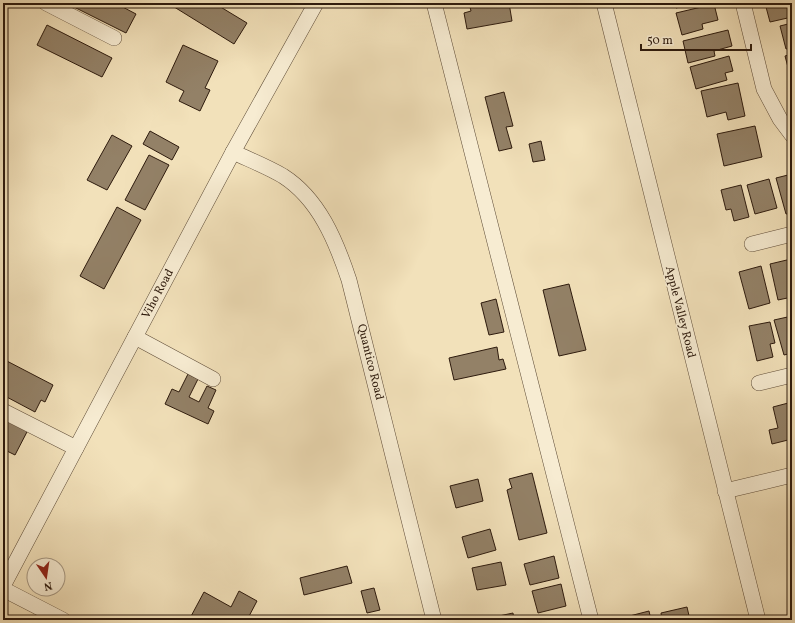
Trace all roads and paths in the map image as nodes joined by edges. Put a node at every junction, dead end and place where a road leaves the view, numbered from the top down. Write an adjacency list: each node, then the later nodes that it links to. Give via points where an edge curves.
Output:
1 (46, 3): 6 (street)
2 (316, 3): 8 (street, Viho Road)
3 (434, 3): 22 (street)
4 (604, 3): 18 (street, Apple Valley Road)
5 (743, 3): 7 (street, via 764,89)
6 (114, 38)
7 (792, 135)
8 (233, 152): 11 (street, Viho Road); 21 (street, Quantico Road, via 283,176 306,196 325,222 338,247 349,280)
9 (792, 234): 10 (street)
10 (752, 244)
11 (135, 337): 13 (street); 16 (street, Viho Road)
12 (792, 375): 14 (street)
13 (213, 380)
14 (759, 383)
15 (3, 411): 16 (street)
16 (76, 448): 19 (street, Viho Road)
17 (792, 475): 18 (street)
18 (725, 491): 23 (street, Apple Valley Road)
19 (3, 587): 20 (street)
20 (63, 620)
21 (434, 620)
22 (591, 620)
23 (758, 620)

